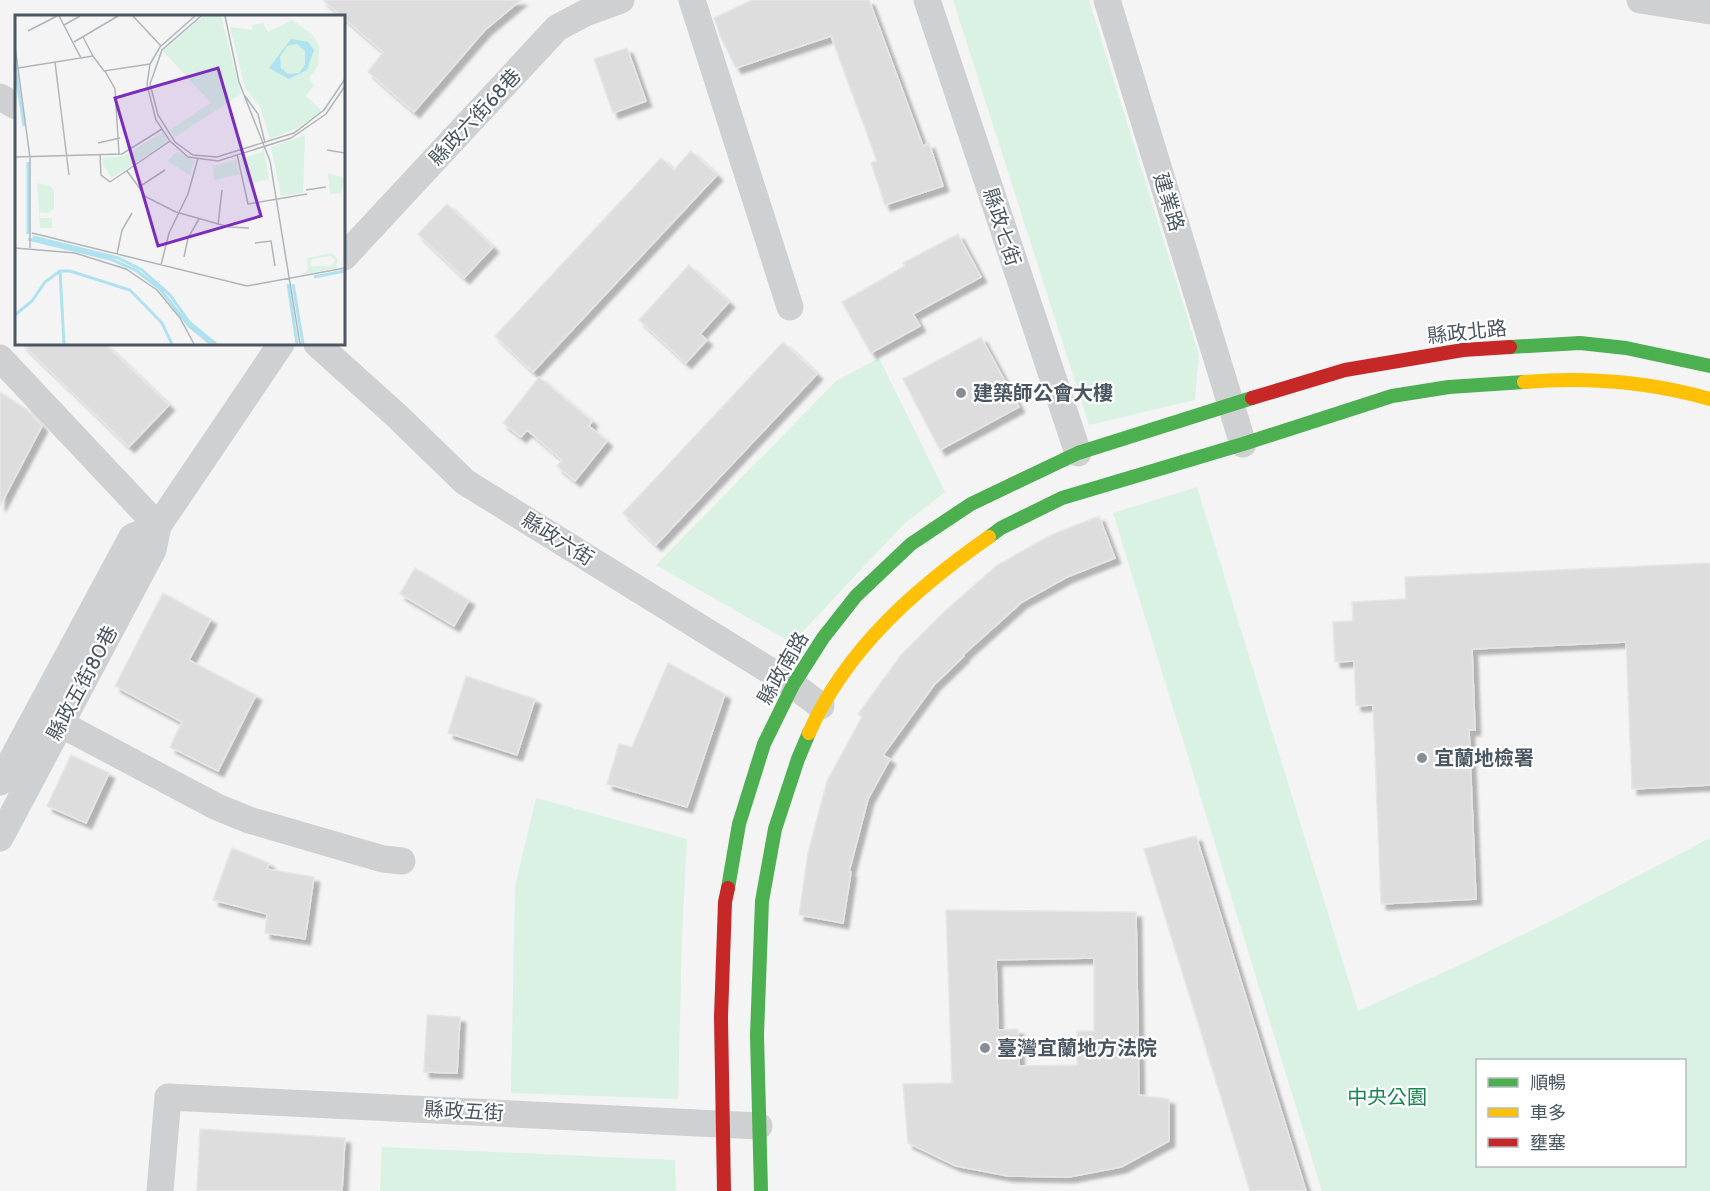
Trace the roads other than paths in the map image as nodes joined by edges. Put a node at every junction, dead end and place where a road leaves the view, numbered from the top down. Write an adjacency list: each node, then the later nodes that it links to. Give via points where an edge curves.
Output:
1 (621, 0): 9 (street, 縣政六街68巷, via 557,28)
2 (692, 0): 10 (street)
3 (927, 0): 18 (street, 縣政七街)
4 (1107, 0): 16 (street, 建業路)
5 (1640, 0): 6 (street)
6 (1710, 11)
7 (0, 97): 8 (street)
8 (15, 105)
9 (345, 256)
10 (790, 308)
11 (280, 345): 19 (street, 縣政五街80巷)
12 (317, 345): 20 (street, 縣政六街, via 465,482)
13 (0, 358): 19 (street)
14 (1710, 366): 16 (street, 縣政北路, via 1580,342 1462,350 1345,370)
15 (1710, 399): 17 (street, via 1610,381 1546,380 1449,387 1392,396)
16 (1232, 404): 17 (street, 建業路); 18 (street, 縣政南路)
17 (1243, 444): 21 (street, via 1062,498 1001,528 906,601 856,654)
18 (1078, 453): 20 (street, 縣政南路, via 971,504 911,544 856,596)
19 (158, 526): 22 (street, 縣政五街80巷, via 153,550)
20 (793, 685): 21 (street, 縣政六街); 26 (street, 縣政南路, via 764,744 739,824 725,902)
21 (821, 706): 27 (street, via 775,829 762,901 757,1035)
22 (49, 718): 23 (street, 縣政五街80巷); 24 (street, 縣政五街80巷); 25 (street, via 249,820)
23 (0, 782)
24 (0, 838)
25 (402, 861)
26 (723, 1124): 27 (street, 縣政五街); 28 (street, 縣政五街, via 168,1096); 29 (street, 縣政南路)
27 (759, 1126): 30 (street)
28 (160, 1191)
29 (724, 1191)
30 (761, 1191)

